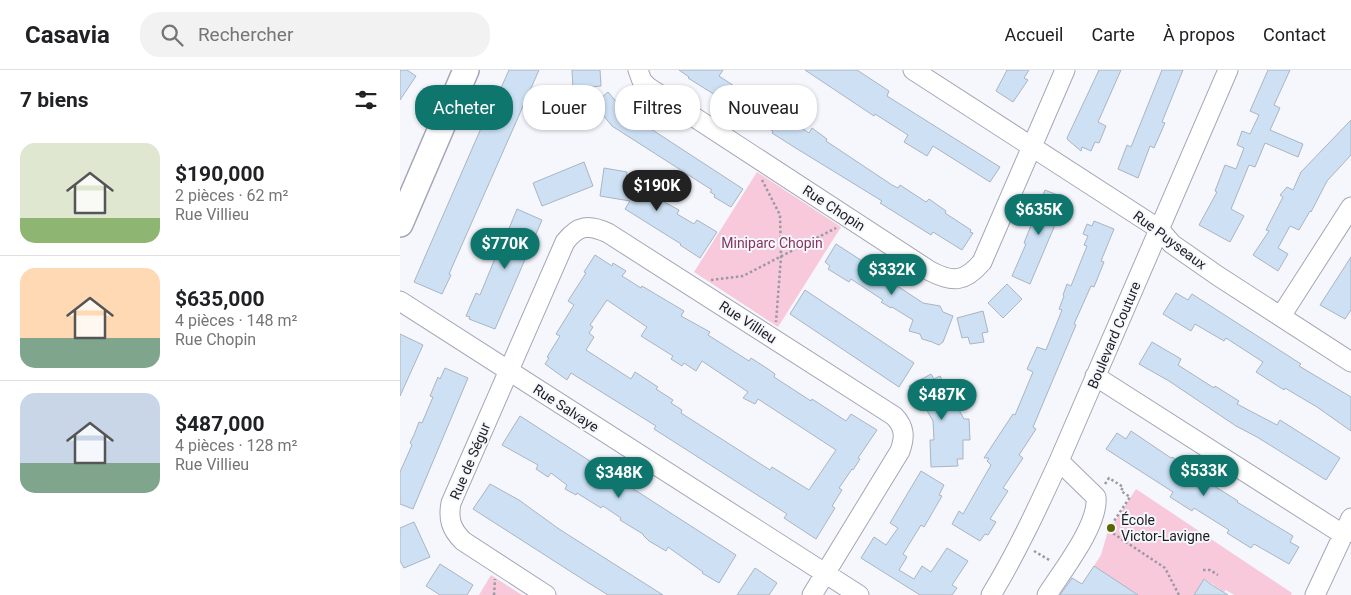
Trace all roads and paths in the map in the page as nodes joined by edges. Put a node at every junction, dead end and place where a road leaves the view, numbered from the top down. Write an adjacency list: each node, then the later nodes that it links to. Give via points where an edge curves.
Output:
1 (466, 70): 10 (main road)
2 (638, 70): 7 (street, Rue Chopin, via 648,87)
3 (913, 70): 6 (street, Rue Puyseaux)
4 (1065, 70): 6 (street, Rue Chopin)
5 (1228, 70): 11 (street, Boulevard Couture)
6 (1032, 146): 9 (street, Rue Chopin, via 982,262 965,277 957,280 943,278); 11 (street, Rue Puyseaux)
7 (764, 162): 9 (street, Rue Chopin); 12 (path, via 762,181 780,215)
8 (1351, 207): 15 (street)
9 (852, 220): 12 (path)
10 (400, 224)
11 (1159, 229): 15 (street, Rue Puyseaux, via 1172,244); 19 (street, Boulevard Couture)
12 (781, 257): 13 (path, via 744,276); 16 (path)
13 (687, 283): 16 (street, Rue Villieu); 18 (street, Rue Villieu, via 608,233 584,227 572,232)
14 (400, 302): 18 (street, Rue Salvaye)
15 (1280, 316): 17 (street, Rue Puyseaux)
16 (777, 341): 26 (street, Rue Villieu, via 894,416 904,432 900,451)
17 (1351, 362)
18 (508, 370): 26 (street, Rue Salvaye); 30 (street, Rue de Ségur, via 451,503 450,524 463,541)
19 (1095, 376): 20 (street, Boulevard Couture); 22 (street)
20 (1059, 461): 23 (street, Boulevard Couture); 34 (street, via 1096,498 1097,504 1085,536)
21 (1104, 485): 35 (path, via 1109,478 1123,487 1121,491 1130,497 1108,530 1165,568)
22 (1348, 527): 36 (street)
23 (1020, 543): 24 (path); 33 (street, Boulevard Couture)
24 (1051, 561)
25 (1203, 570): 27 (path)
26 (825, 574): 31 (street); 32 (street, Rue Salvaye)
27 (1218, 575)
28 (494, 588): 29 (path)
29 (490, 595)
30 (546, 595)
31 (812, 595)
32 (859, 595)
33 (990, 595)
34 (1047, 595)
35 (1179, 595)
36 (1315, 595)

